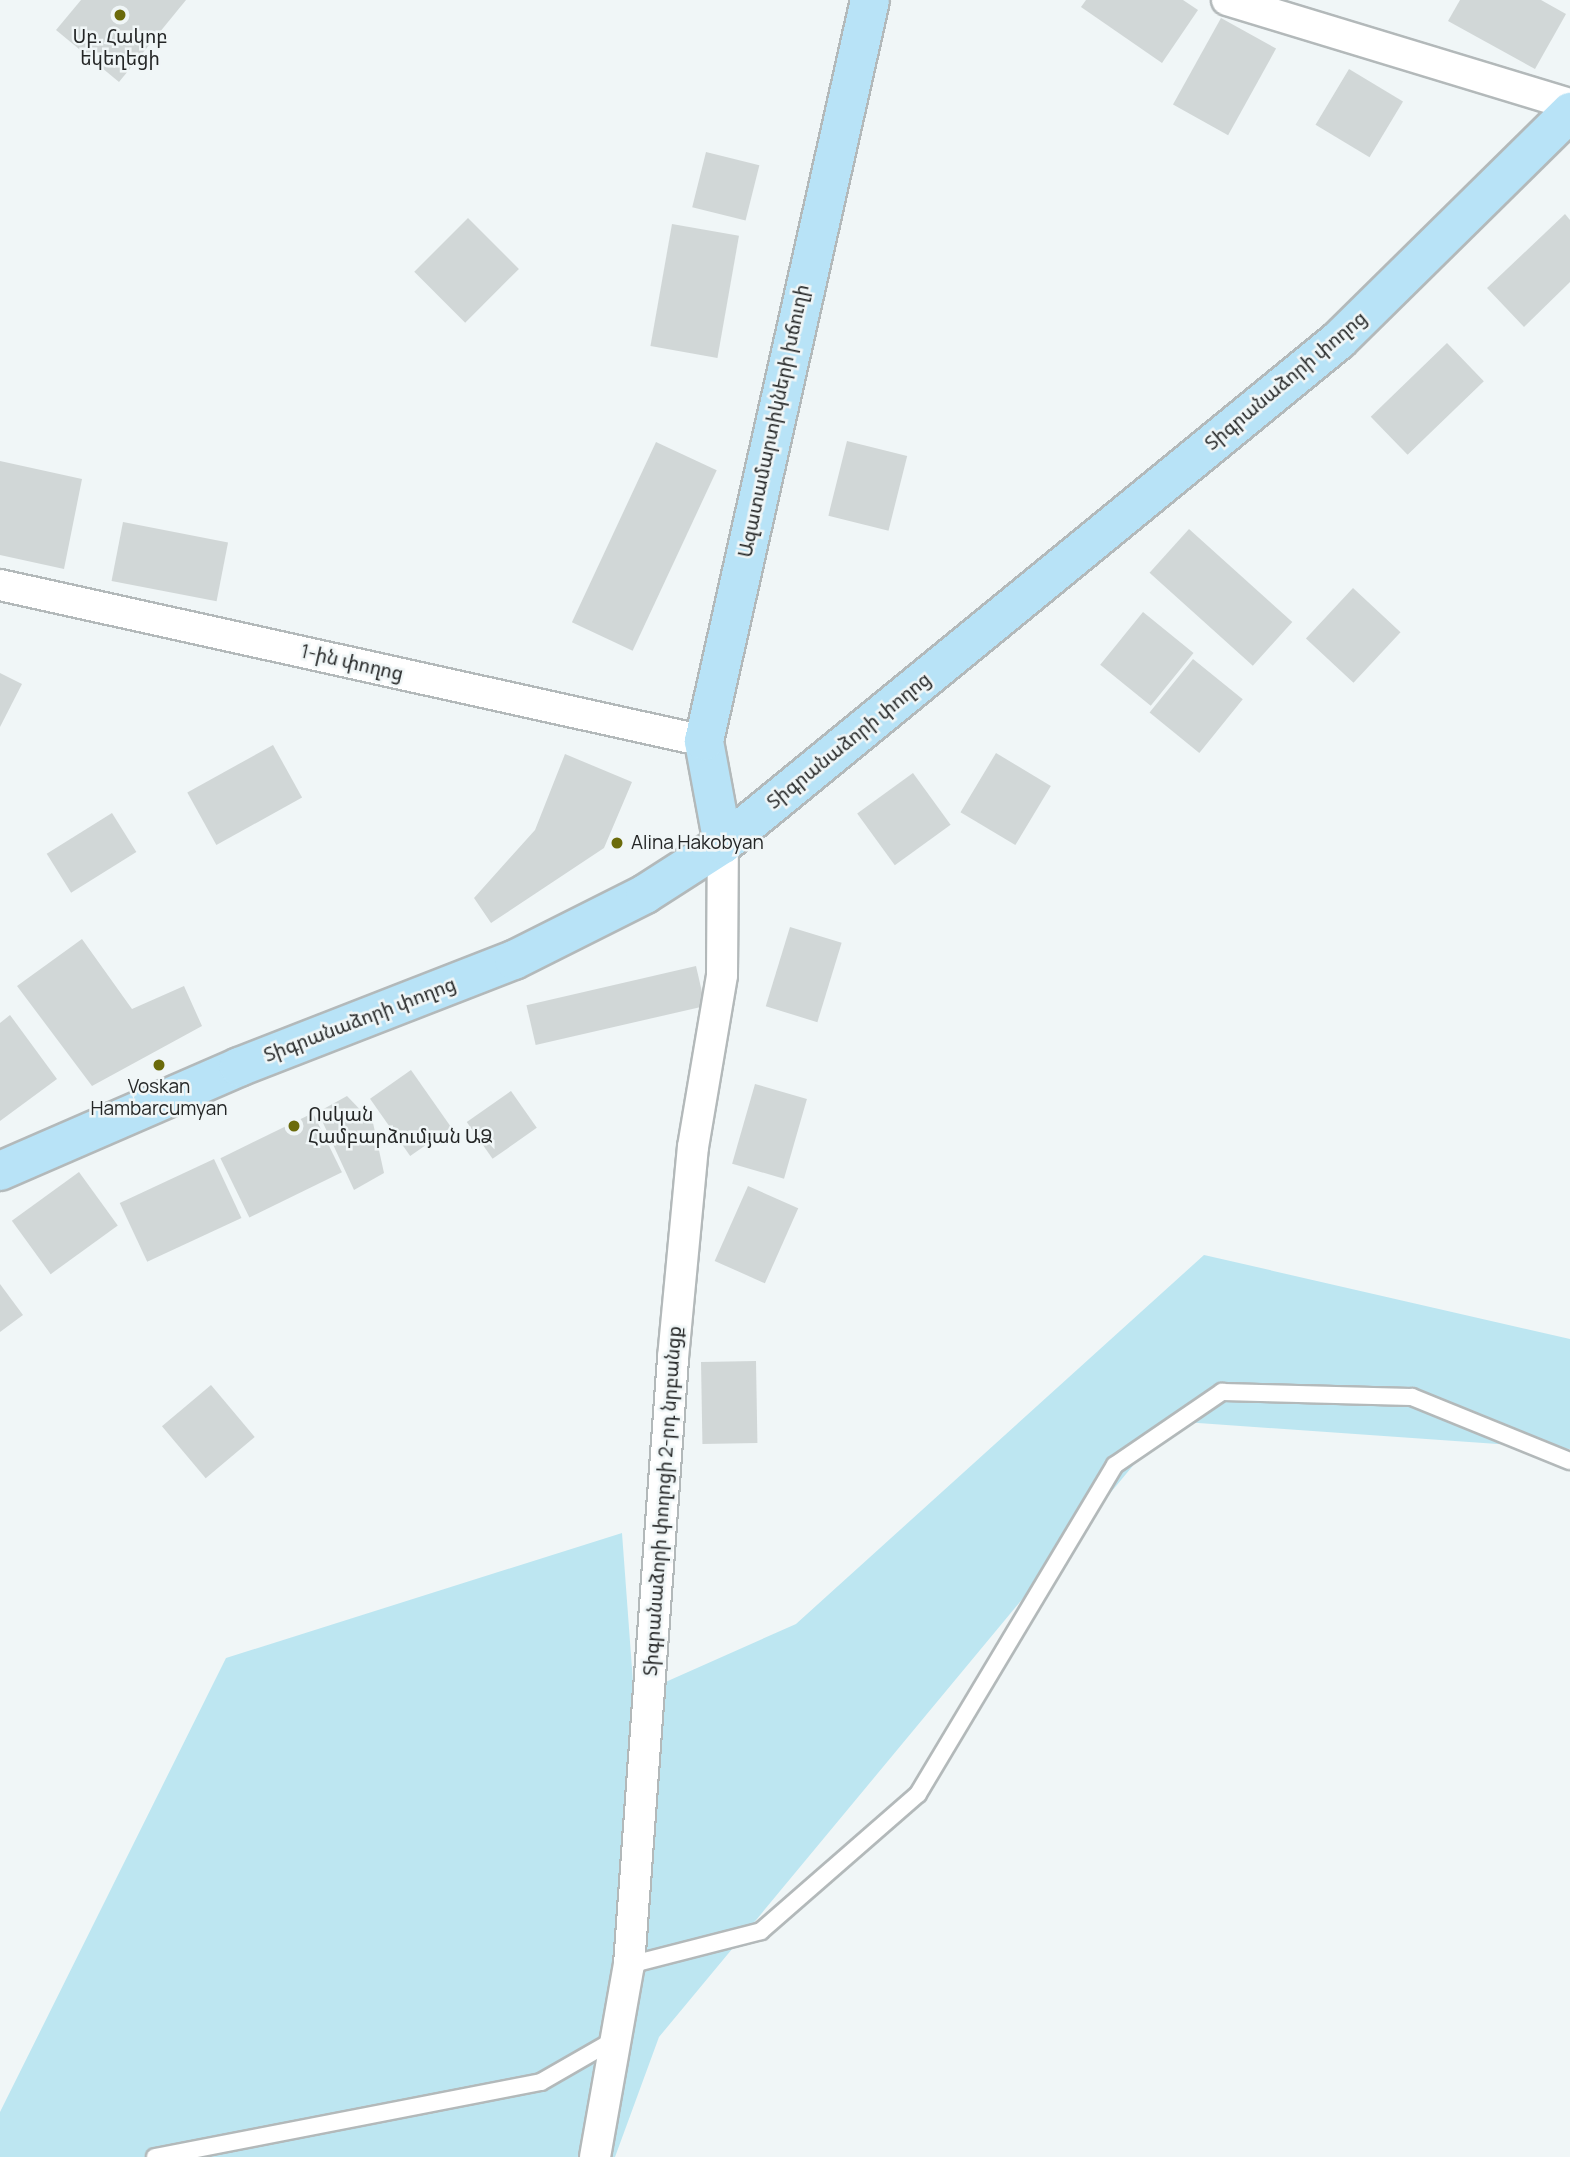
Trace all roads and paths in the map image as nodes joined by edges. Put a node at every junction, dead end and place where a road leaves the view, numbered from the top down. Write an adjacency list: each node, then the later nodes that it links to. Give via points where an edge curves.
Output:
1 (870, 0): 6 (main road, Ազատամարտիկների խճուղի)
2 (1227, 0): 3 (street)
3 (1570, 104)
4 (1570, 112): 7 (main road, Տիգրանաձորի փողոց, via 1339,340)
5 (0, 584): 6 (street, 1-ին փողոց)
6 (704, 741): 7 (main road, Ազատամարտիկների խճուղի)
7 (723, 844): 8 (main road, Տիգրանաձորի փողոց, via 645,894 514,960 239,1067); 10 (street, Տիգրանաձորի փողոցի 2-րդ նրբանցք, via 722,975 693,1147 674,1345)
8 (0, 1171)
9 (1570, 1461): 10 (lane, via 1412,1397 1222,1392 1115,1465 918,1794 761,1931)
10 (629, 1965): 11 (street, Տիգրանաձորի փողոցի 2-րդ նրբանցք)
11 (614, 2040): 12 (lane, via 541,2082); 13 (street, Տիգրանաձորի փողոցի 2-րդ նրբանցք)
12 (155, 2157)
13 (595, 2157)

